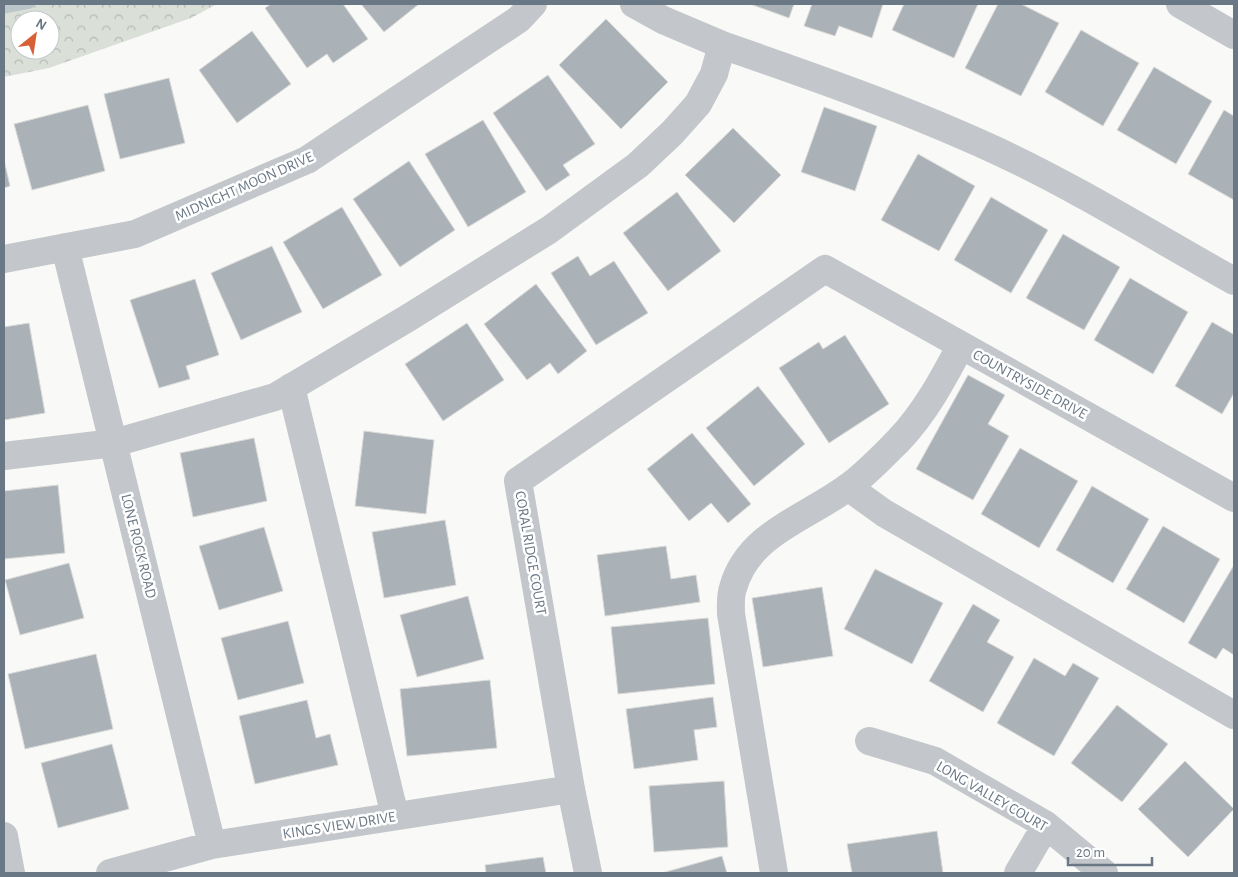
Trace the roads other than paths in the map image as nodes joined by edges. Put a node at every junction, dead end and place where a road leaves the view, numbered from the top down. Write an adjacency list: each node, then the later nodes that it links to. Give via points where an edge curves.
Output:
1 (533, 4): 6 (street, MIDNIGHT MOON DRIVE, via 520,19 307,160 135,234)
2 (634, 4): 5 (street, via 662,20)
3 (1180, 4): 4 (street)
4 (1234, 35)
5 (722, 45): 9 (street, via 905,111 996,150); 11 (street, via 714,74 698,104 638,165 549,230)
6 (65, 247): 7 (street, MIDNIGHT MOON DRIVE); 12 (street, LONE ROCK ROAD)
7 (4, 259)
8 (825, 269): 10 (street, COUNTRYSIDE DRIVE); 18 (street, CORAL RIDGE COURT, via 518,481)
9 (1234, 281)
10 (961, 345): 14 (street, via 918,417 899,440); 15 (street, COUNTRYSIDE DRIVE)
11 (291, 387): 12 (street, via 275,397); 19 (street)
12 (114, 443): 13 (street); 22 (street, LONE ROCK ROAD)
13 (4, 456)
14 (848, 487): 16 (street, via 884,513); 26 (street, via 770,535 746,558 732,588 731,614)
15 (1234, 498)
16 (1234, 715)
17 (869, 741): 20 (street, LONG VALLEY COURT, via 935,761)
18 (571, 788): 19 (street, KINGS VIEW DRIVE); 25 (street, CORAL RIDGE COURT)
19 (395, 816): 22 (street, KINGS VIEW DRIVE)
20 (1046, 825): 27 (street); 28 (street, LONG VALLEY COURT)
21 (4, 836): 23 (street)
22 (212, 845): 24 (street, KINGS VIEW DRIVE)
23 (11, 873)
24 (110, 873)
25 (588, 873)
26 (774, 873)
27 (1018, 873)
28 (1104, 873)

